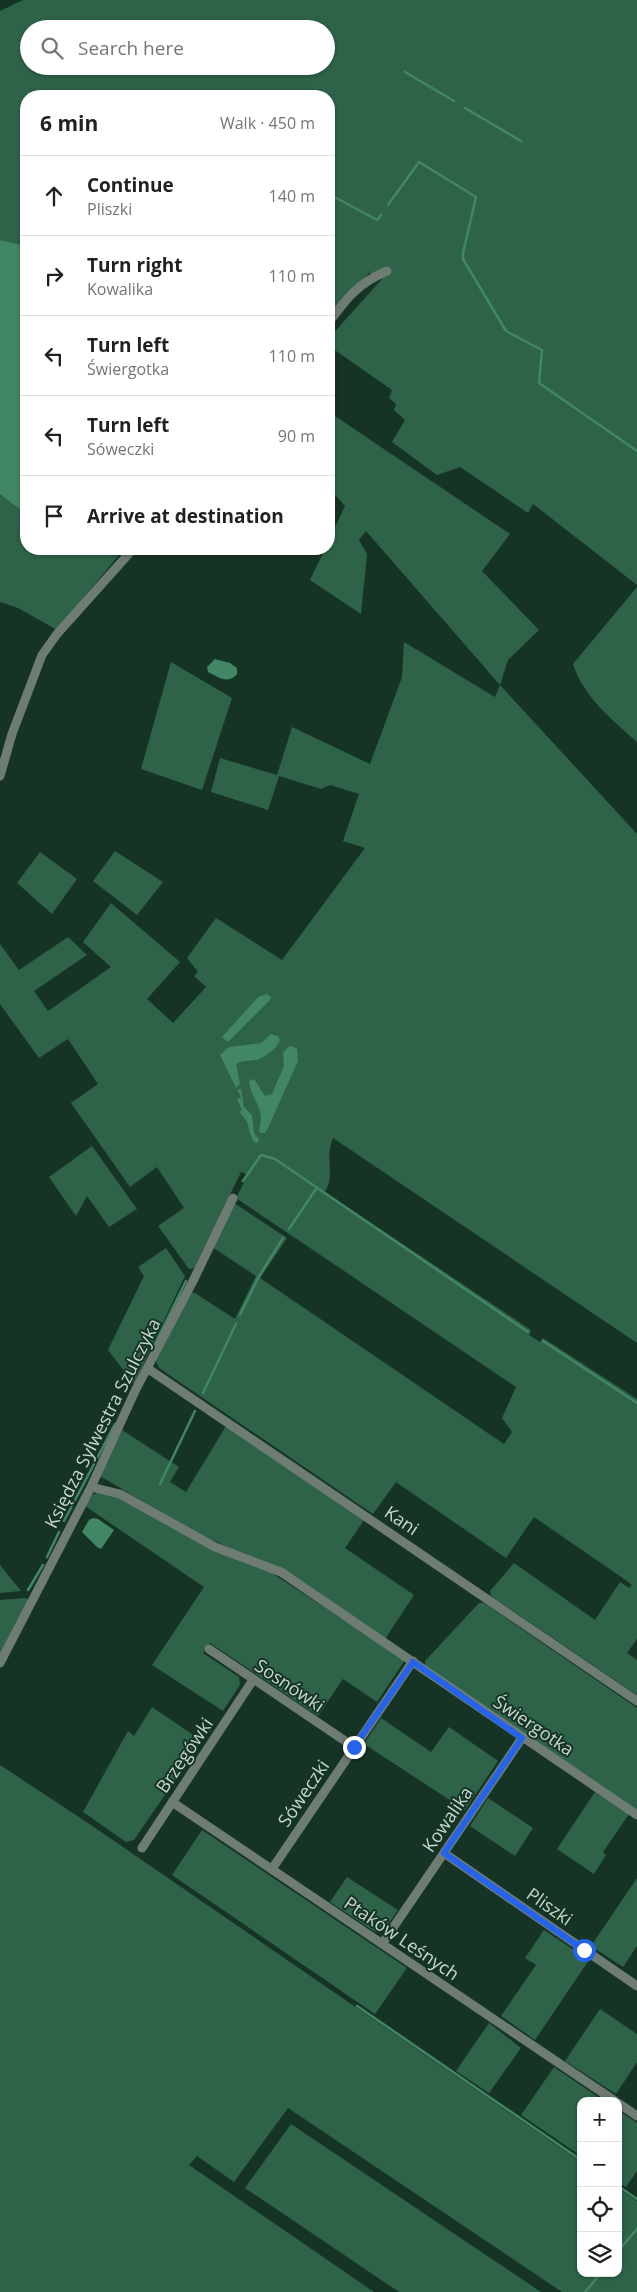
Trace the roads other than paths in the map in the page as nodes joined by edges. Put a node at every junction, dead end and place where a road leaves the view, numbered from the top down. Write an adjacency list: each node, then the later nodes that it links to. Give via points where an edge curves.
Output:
1 (386, 271): 2 (street, via 365,281 352,292)
2 (335, 314)
3 (128, 555): 4 (street, via 42,655)
4 (0, 776)
5 (233, 1198): 6 (street, Księdza Sylwestra Szulczyka)
6 (147, 1368): 7 (street, Księdza Sylwestra Szulczyka); 12 (street, Kani)
7 (91, 1487): 9 (street, Świergotka, via 120,1494 215,1547 281,1572); 10 (street, Księdza Sylwestra Szulczyka)
8 (209, 1649): 11 (street, Sosnówki)
9 (413, 1662): 13 (street, Świergotka); 14 (street, Sóweczki)
10 (0, 1663)
11 (253, 1680): 14 (street, Sosnówki); 15 (street, Brzegówki)
12 (637, 1702)
13 (522, 1738): 16 (street, Świergotka); 18 (street, Kowalika)
14 (354, 1747): 19 (street, Sóweczki)
15 (172, 1802): 17 (street, Brzegówki); 19 (street, Ptaków Leśnych)
16 (637, 1815)
17 (142, 1848)
18 (444, 1853): 20 (street, Kowalika); 21 (street, Pliszki)
19 (272, 1869): 20 (street, Ptaków Leśnych)
20 (382, 1944): 22 (street, Ptaków Leśnych)
21 (637, 1986)
22 (609, 2097)
23 (622, 2106): 24 (street)
24 (637, 2116)

